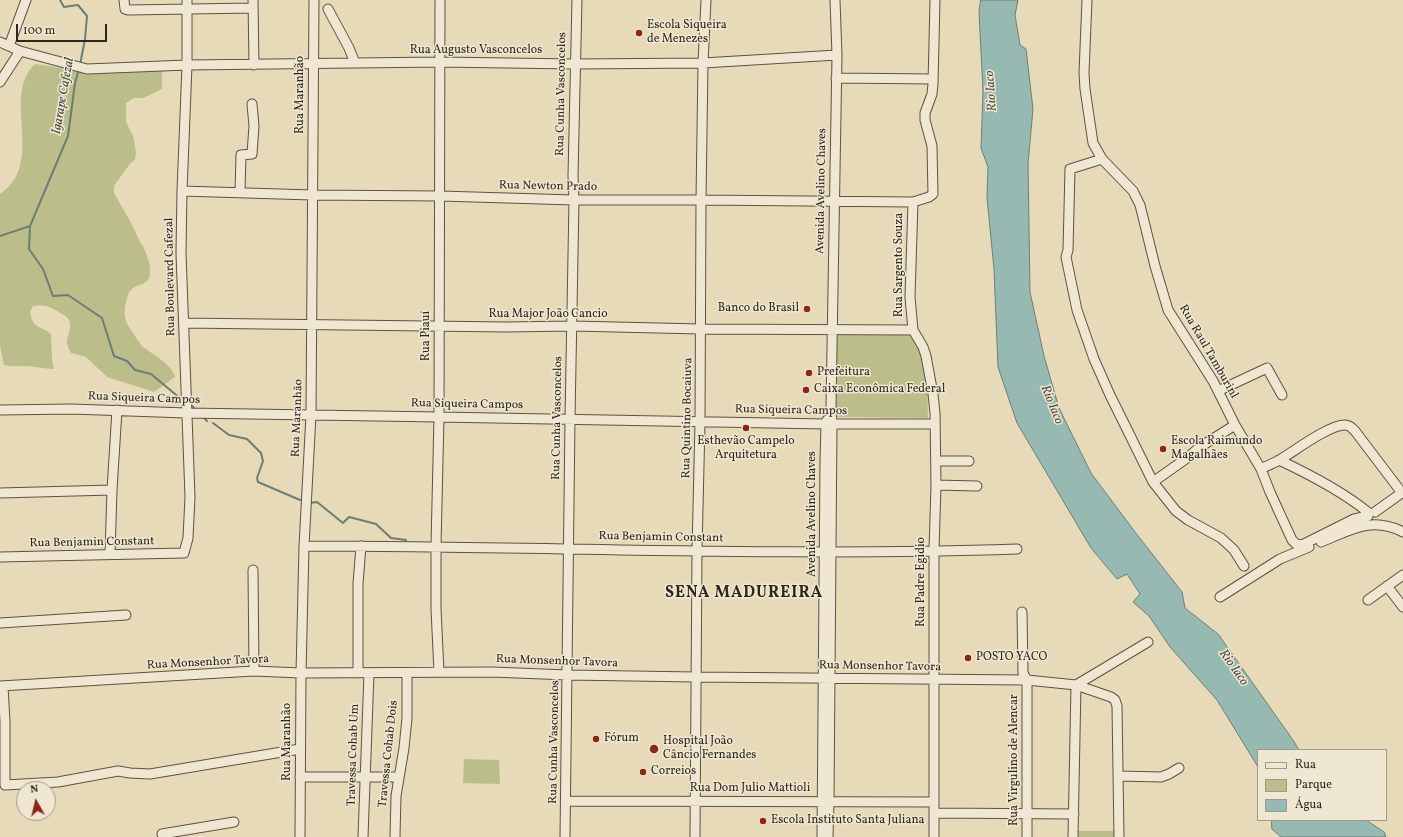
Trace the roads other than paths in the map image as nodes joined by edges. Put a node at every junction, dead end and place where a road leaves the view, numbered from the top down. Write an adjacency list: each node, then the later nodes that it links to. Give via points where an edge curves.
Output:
1 (26, 0): 15 (street)
2 (187, 0): 13 (street, Rua Boulevard Cafezal)
3 (314, 0): 21 (street, Rua Maranhão)
4 (440, 0): 18 (street, Rua Piauí)
5 (577, 0): 22 (street, Rua Cunha Vasconcelos)
6 (706, 0): 20 (street, Rua Quintino Bocaiuva)
7 (835, 0): 17 (street, Avenida Avelino Chaves)
8 (935, 0): 26 (street, Rua Sargento Souza)
9 (1088, 0): 29 (street, Rua Raul Tamburinl, via 1085,89 1093,143)
10 (253, 4): 13 (street); 24 (street)
11 (125, 5): 13 (street, via 137,11)
12 (328, 9): 19 (street, via 349,48)
13 (188, 10): 23 (street, Rua Boulevard Cafezal)
14 (0, 42): 15 (street, Rua Augusto Vasconcelos)
15 (9, 46): 16 (street, Rua Augusto Vasconcelos)
16 (20, 51): 23 (street, Rua Augusto Vasconcelos, via 87,69); 27 (street)
17 (837, 55): 20 (street, Rua Augusto Vasconcelos); 25 (street, Avenida Avelino Chaves)
18 (440, 62): 19 (street, Rua Augusto Vasconcelos); 22 (street, Rua Augusto Vasconcelos); 33 (street, Rua Piauí)
19 (354, 63): 21 (street, Rua Augusto Vasconcelos)
20 (703, 63): 22 (street, Rua Augusto Vasconcelos); 35 (street, Rua Quintino Bocaiuva)
21 (313, 64): 24 (street, Rua Augusto Vasconcelos); 32 (street, Rua Maranhão)
22 (574, 64): 34 (street, Rua Cunha Vasconcelos)
23 (188, 65): 24 (street, Rua Augusto Vasconcelos); 30 (street, Rua Boulevard Cafezal)
24 (254, 65)
25 (836, 78): 26 (street); 36 (street, Avenida Avelino Chaves)
26 (933, 79): 37 (street, Rua Sargento Souza, via 925,120 932,146 933,194)
27 (0, 82)
28 (252, 104): 31 (street, via 252,154 241,155)
29 (1102, 159): 45 (street, Rua Raul Tamburinl, via 1133,191 1140,205 1168,310); 61 (street, via 1070,169 1066,257 1077,310 1094,360)
30 (182, 190): 31 (street, Rua Newton Prado); 38 (street, Rua Boulevard Cafezal)
31 (240, 192): 32 (street, Rua Newton Prado)
32 (312, 195): 33 (street, Rua Newton Prado); 39 (street, Rua Maranhão)
33 (440, 196): 34 (street, Rua Newton Prado); 40 (street, Rua Piauí)
34 (574, 200): 35 (street, Rua Newton Prado); 41 (street, Rua Cunha Vasconcelos)
35 (701, 200): 36 (street, Rua Newton Prado); 42 (street, Rua Quintino Bocaiuva)
36 (834, 202): 37 (street, Rua Newton Prado); 43 (street, Avenida Avelino Chaves)
37 (913, 202): 44 (street, Rua Sargento Souza, via 910,297)
38 (184, 323): 39 (street, Rua Major João Cancio); 49 (street, Rua Boulevard Cafezal)
39 (311, 324): 40 (street, Rua Major João Cancio); 50 (street, Rua Maranhão)
40 (439, 326): 41 (street, Rua Major João Cancio); 51 (street, Rua Piauí)
41 (572, 326): 42 (street, Rua Major João Cancio); 52 (street, Rua Cunha Vasconcelos)
42 (701, 329): 43 (street, Rua Major João Cancio); 53 (street, Rua Quintino Bocaiuva)
43 (832, 330): 44 (street, Rua Major João Cancio); 54 (street, Avenida Avelino Chaves)
44 (912, 330): 55 (street, Rua Padre Egidio, via 926,356 933,394)
45 (1218, 391): 46 (street, via 1267,368); 56 (street, Rua Raul Tamburinl)
46 (1282, 395)
47 (0, 410): 48 (street, Rua Siqueira Campos)
48 (117, 410): 49 (street, Rua Siqueira Campos); 64 (street)
49 (187, 413): 50 (street, Rua Siqueira Campos); 77 (street, Rua Boulevard Cafezal, via 190,497 188,538)
50 (311, 415): 51 (street, Rua Siqueira Campos); 69 (street, Rua Maranhão)
51 (439, 417): 52 (street, Rua Siqueira Campos); 71 (street, Rua Piauí)
52 (570, 419): 53 (street, Rua Siqueira Campos); 73 (street, Rua Cunha Vasconcelos)
53 (700, 422): 54 (street, Rua Siqueira Campos); 75 (street, Rua Quintino Bocaiuva)
54 (829, 424): 55 (street, Rua Siqueira Campos); 76 (street, Avenida Avelino Chaves)
55 (934, 424): 59 (street, Rua Padre Egidio)
56 (1235, 425): 60 (street, Rua Raul Tamburinl); 61 (street)
57 (1279, 460): 60 (street); 66 (street, via 1329,429 1347,425 1355,431); 67 (street, via 1351,499)
58 (969, 461): 59 (street)
59 (936, 462): 62 (street, Rua Padre Egidio)
60 (1261, 468): 67 (street, Rua Raul Tamburinl, via 1296,544 1302,545 1354,519)
61 (1153, 482): 80 (street, via 1176,511 1221,538 1234,550)
62 (936, 485): 63 (street); 74 (street, Rua Padre Egidio)
63 (977, 486)
64 (112, 490): 65 (street); 78 (street)
65 (0, 493)
66 (1403, 493): 67 (street)
67 (1372, 517): 68 (street); 84 (street, via 1360,527 1280,559)
68 (1403, 532)
69 (304, 546): 70 (street, Rua Benjamin Constant); 93 (street, Rua Maranhão)
70 (361, 546): 71 (street, Rua Benjamin Constant); 94 (street, via 358,584)
71 (436, 546): 73 (street, Rua Benjamin Constant); 92 (street, Rua Piauí)
72 (1017, 549): 74 (street, Rua Benjamin Constant)
73 (569, 550): 75 (street, Rua Benjamin Constant); 97 (street, Rua Cunha Vasconcelos)
74 (934, 550): 76 (street, Rua Benjamin Constant); 100 (street, Rua Padre Egidio)
75 (697, 551): 76 (street, Rua Benjamin Constant); 98 (street, Rua Quintino Bocaiuva)
76 (828, 552): 99 (street, Avenida Avelino Chaves)
77 (184, 553): 78 (street, Rua Benjamin Constant)
78 (110, 554): 79 (street, Rua Benjamin Constant)
79 (0, 557)
80 (1244, 566)
81 (253, 570): 91 (street)
82 (1403, 575): 83 (street)
83 (1387, 586): 85 (street); 86 (street)
84 (1220, 597)
85 (1368, 600)
86 (1403, 607)
87 (1022, 612): 101 (street, Rua Virgulino de Alencar, via 1023,673)
88 (126, 616): 89 (street)
89 (0, 623)
90 (1148, 642): 102 (street)
91 (254, 671): 93 (street, Rua Monsenhor Tavora); 103 (street, Rua Monsenhor Tavora)
92 (439, 672): 96 (street, Rua Monsenhor Tavora); 97 (street, Rua Monsenhor Tavora)
93 (301, 673): 94 (street, Rua Monsenhor Tavora); 104 (street, Rua Maranhão)
94 (358, 673): 95 (street, Rua Monsenhor Tavora)
95 (369, 673): 96 (street, Rua Monsenhor Tavora); 109 (street, Travessa Cohab Um)
96 (407, 673): 108 (street, Travessa Cohab Dois, via 407,718)
97 (568, 675): 98 (street, Rua Monsenhor Tavora); 110 (street, Rua Cunha Vasconcelos)
98 (696, 677): 99 (street, Rua Monsenhor Tavora); 112 (street, Rua Quintino Bocaiuva)
99 (827, 678): 100 (street, Rua Monsenhor Tavora); 111 (street, Avenida Avelino Chaves)
100 (934, 679): 101 (street, Rua Monsenhor Tavora); 113 (street, Rua Padre Egidio)
101 (1027, 680): 102 (street, Rua Monsenhor Tavora); 115 (street, Rua Virgulino de Alencar)
102 (1076, 685): 106 (street, Rua Monsenhor Tavora, via 1115,700); 116 (street)
103 (1, 686): 104 (street, via 5,722 5,785 58,782 118,770 150,774)
104 (300, 749): 107 (street, Rua Maranhão)
105 (1179, 768): 106 (street, via 1161,777)
106 (1119, 776): 130 (street)
107 (300, 777): 109 (street); 120 (street, Rua Maranhão)
108 (399, 777): 109 (street); 122 (street, Travessa Cohab Dois)
109 (365, 778): 121 (street, Travessa Cohab Um)
110 (566, 801): 112 (street, Rua Dom Julio Mattioli); 123 (street, Rua Cunha Vasconcelos)
111 (826, 801): 112 (street, Rua Dom Julio Mattioli); 113 (street, Rua Dom Julio Mattioli); 125 (street, Avenida Avelino Chaves); 126 (street, Avenida Avelino Chaves)
112 (696, 802): 124 (street, Rua Quintino Bocaiuva)
113 (934, 802): 114 (street, Rua Padre Egidio)
114 (934, 813): 115 (street); 127 (street, Rua Padre Egidio)
115 (1027, 814): 116 (street); 128 (street, Rua Virgulino de Alencar)
116 (1074, 814): 129 (street)
117 (234, 822): 118 (street)
118 (194, 833): 119 (street)
119 (162, 834)
120 (300, 837)
121 (364, 837)
122 (395, 837)
123 (566, 837)
124 (695, 837)
125 (822, 837)
126 (828, 837)
127 (934, 837)
128 (1027, 837)
129 (1074, 837)
130 (1119, 837)

